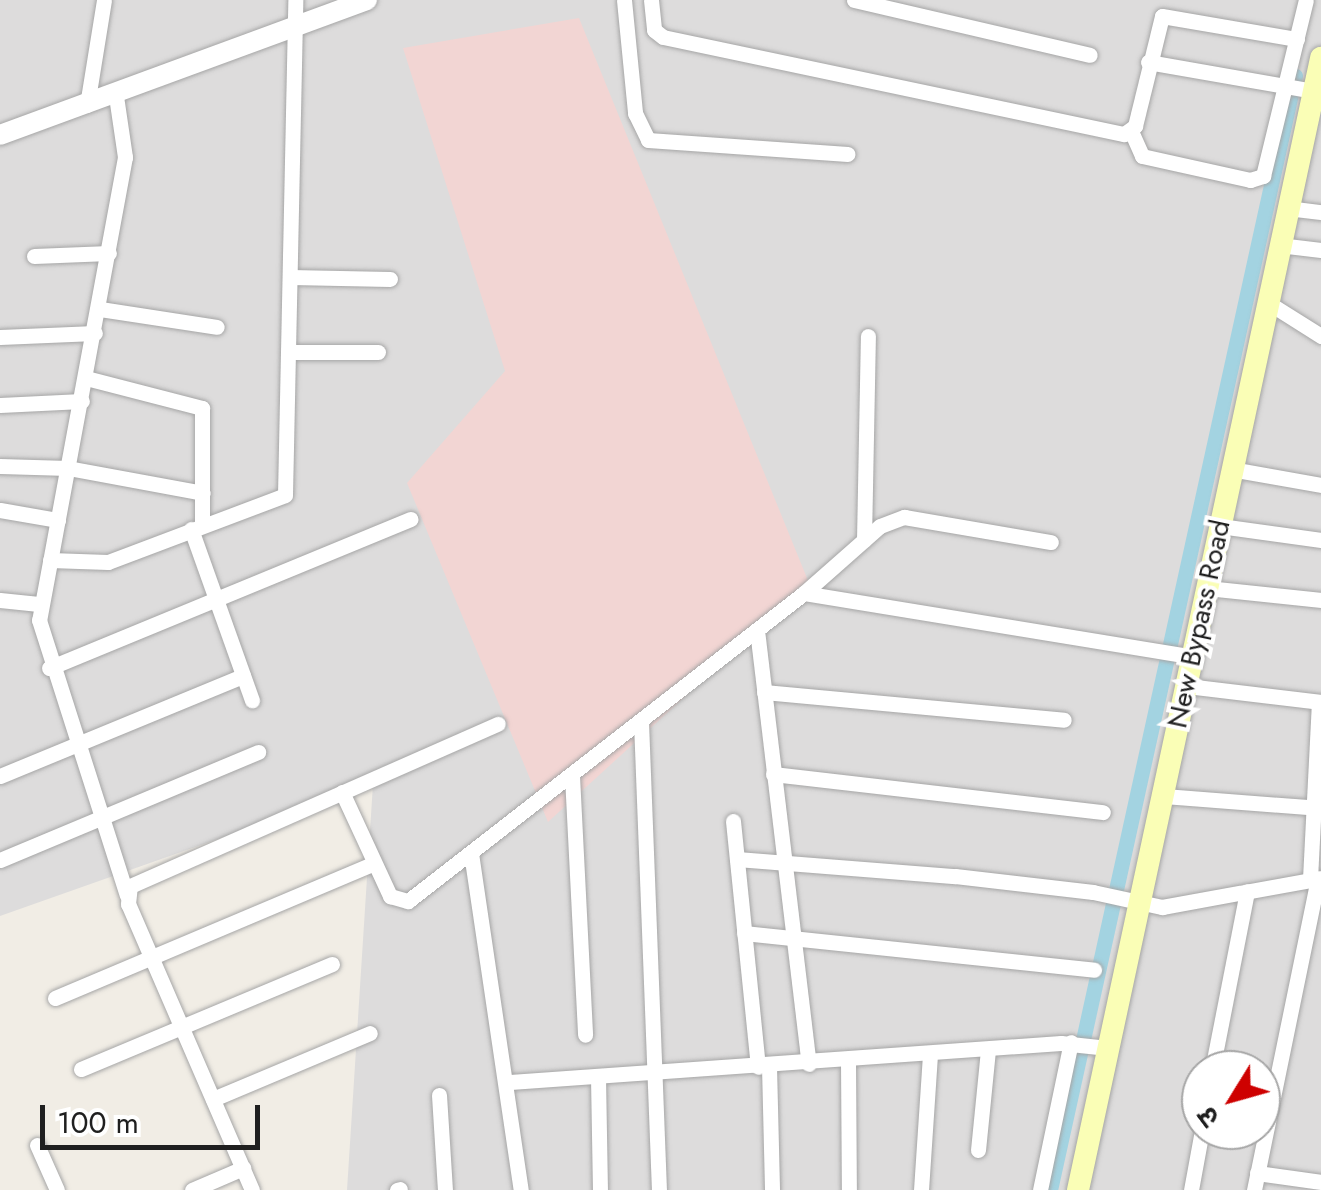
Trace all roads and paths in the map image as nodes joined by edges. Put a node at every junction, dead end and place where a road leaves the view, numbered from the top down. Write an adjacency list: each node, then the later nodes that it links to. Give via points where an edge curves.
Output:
1 (104, 0): 15 (street)
2 (294, 0): 8 (street)
3 (367, 0): 8 (street)
4 (624, 0): 19 (street, via 635,114 648,140)
5 (651, 0): 17 (street, via 654,30 663,37 1074,128)
6 (854, 0): 10 (street)
7 (1306, 0): 9 (street)
8 (291, 30): 14 (street); 26 (street)
9 (1297, 38): 12 (street, via 1167,14 1158,22); 13 (street)
10 (1090, 56)
11 (1321, 58): 13 (main road, New Bypass Road)
12 (1148, 62): 13 (street); 17 (street)
13 (1298, 88): 16 (main road, New Bypass Road); 17 (street, via 1268,170 1258,178 1142,156)
14 (116, 96): 15 (street); 24 (street, via 125,142)
15 (86, 106): 18 (street)
16 (1313, 128): 20 (main road, New Bypass Road)
17 (1132, 131)
18 (0, 135)
19 (848, 154)
20 (1287, 208): 21 (street); 22 (main road, New Bypass Road)
21 (1321, 212)
22 (1280, 244): 23 (street); 28 (main road, New Bypass Road)
23 (1321, 250)
24 (109, 254): 25 (street); 29 (street)
25 (34, 256)
26 (290, 277): 27 (street); 35 (street)
27 (390, 278)
28 (1266, 302): 33 (street); 42 (main road, New Bypass Road)
29 (100, 310): 30 (street); 31 (street)
30 (218, 327)
31 (96, 333): 34 (street); 37 (street)
32 (868, 336): 50 (street)
33 (1321, 336)
34 (0, 337)
35 (289, 352): 36 (street); 49 (street, via 286,495 274,505)
36 (378, 352)
37 (86, 378): 38 (street); 44 (street, via 199,405)
38 (82, 401): 39 (street); 41 (street)
39 (0, 405)
40 (0, 466): 41 (street)
41 (68, 468): 44 (street); 47 (street)
42 (1231, 469): 43 (street); 48 (main road, New Bypass Road)
43 (1321, 485)
44 (203, 493): 49 (street)
45 (0, 510): 47 (street)
46 (410, 519): 58 (street)
47 (58, 520): 53 (street)
48 (1220, 526): 51 (street); 54 (main road, New Bypass Road)
49 (197, 527): 53 (street, via 108,562); 58 (street)
50 (864, 540): 52 (street, via 904,516); 55 (street)
51 (1321, 540)
52 (1051, 542)
53 (50, 560): 59 (street)
54 (1207, 588): 57 (street); 61 (main road, New Bypass Road)
55 (804, 593): 60 (street); 61 (street)
56 (0, 600): 59 (street)
57 (1321, 600)
58 (216, 602): 62 (street); 63 (street)
59 (40, 604): 62 (street)
60 (757, 630): 65 (street); 69 (street)
61 (1183, 656): 64 (main road, New Bypass Road)
62 (50, 668): 71 (street)
63 (243, 676): 66 (street); 71 (street)
64 (1186, 686): 67 (street); 78 (main road, New Bypass Road)
65 (764, 692): 68 (street); 74 (street)
66 (252, 700)
67 (1320, 702): 73 (street)
68 (1064, 720)
69 (642, 722): 76 (street); 109 (street)
70 (498, 724): 77 (street)
71 (73, 743): 75 (street); 81 (street)
72 (258, 752): 81 (street)
73 (1318, 764): 79 (street)
74 (773, 774): 80 (street); 84 (street)
75 (0, 776)
76 (572, 776): 83 (street); 100 (street)
77 (342, 792): 87 (street); 90 (street, via 138,881)
78 (1164, 796): 79 (street); 91 (main road, New Bypass Road)
79 (1318, 808): 88 (street)
80 (1103, 812)
81 (96, 815): 86 (street); 90 (street)
82 (733, 822): 85 (street)
83 (472, 853): 87 (street, via 400,903); 111 (street)
84 (780, 858): 85 (street); 91 (street); 92 (street)
85 (736, 859): 93 (street)
86 (0, 860)
87 (374, 863): 94 (street)
88 (1316, 879): 89 (street); 118 (street)
89 (1247, 891): 91 (street, via 1162,908); 103 (street)
90 (127, 895): 94 (street)
91 (1125, 899): 101 (main road, New Bypass Road)
92 (790, 933): 93 (street); 96 (street); 106 (street)
93 (744, 934): 107 (street)
94 (150, 957): 97 (street); 98 (street)
95 (332, 964): 98 (street)
96 (1094, 970)
97 (55, 998)
98 (182, 1028): 108 (street); 113 (street)
99 (370, 1033): 113 (street)
100 (586, 1036)
101 (1088, 1044): 102 (street); 130 (street); 131 (main road, New Bypass Road)
102 (988, 1049): 104 (street); 115 (street)
103 (1216, 1050)
104 (930, 1054): 105 (street); 129 (street)
105 (848, 1060): 106 (street); 128 (street)
106 (810, 1064): 107 (street)
107 (763, 1067): 109 (street); 127 (street)
108 (80, 1069)
109 (655, 1074): 110 (street); 126 (street)
110 (598, 1077): 111 (street); 125 (street)
111 (510, 1082): 124 (street)
112 (439, 1095): 123 (street)
113 (212, 1100): 117 (street)
114 (38, 1145): 120 (street)
115 (978, 1150)
116 (1199, 1150): 132 (street)
117 (242, 1168): 121 (street); 122 (street)
118 (1257, 1173): 119 (street); 133 (street)
119 (1321, 1182)
120 (57, 1190)
121 (192, 1190)
122 (252, 1190)
123 (445, 1190)
124 (522, 1190)
125 (600, 1190)
126 (658, 1190)
127 (772, 1190)
128 (849, 1190)
129 (921, 1190)
130 (1040, 1190)
131 (1078, 1190)
132 (1192, 1190)
133 (1254, 1190)

